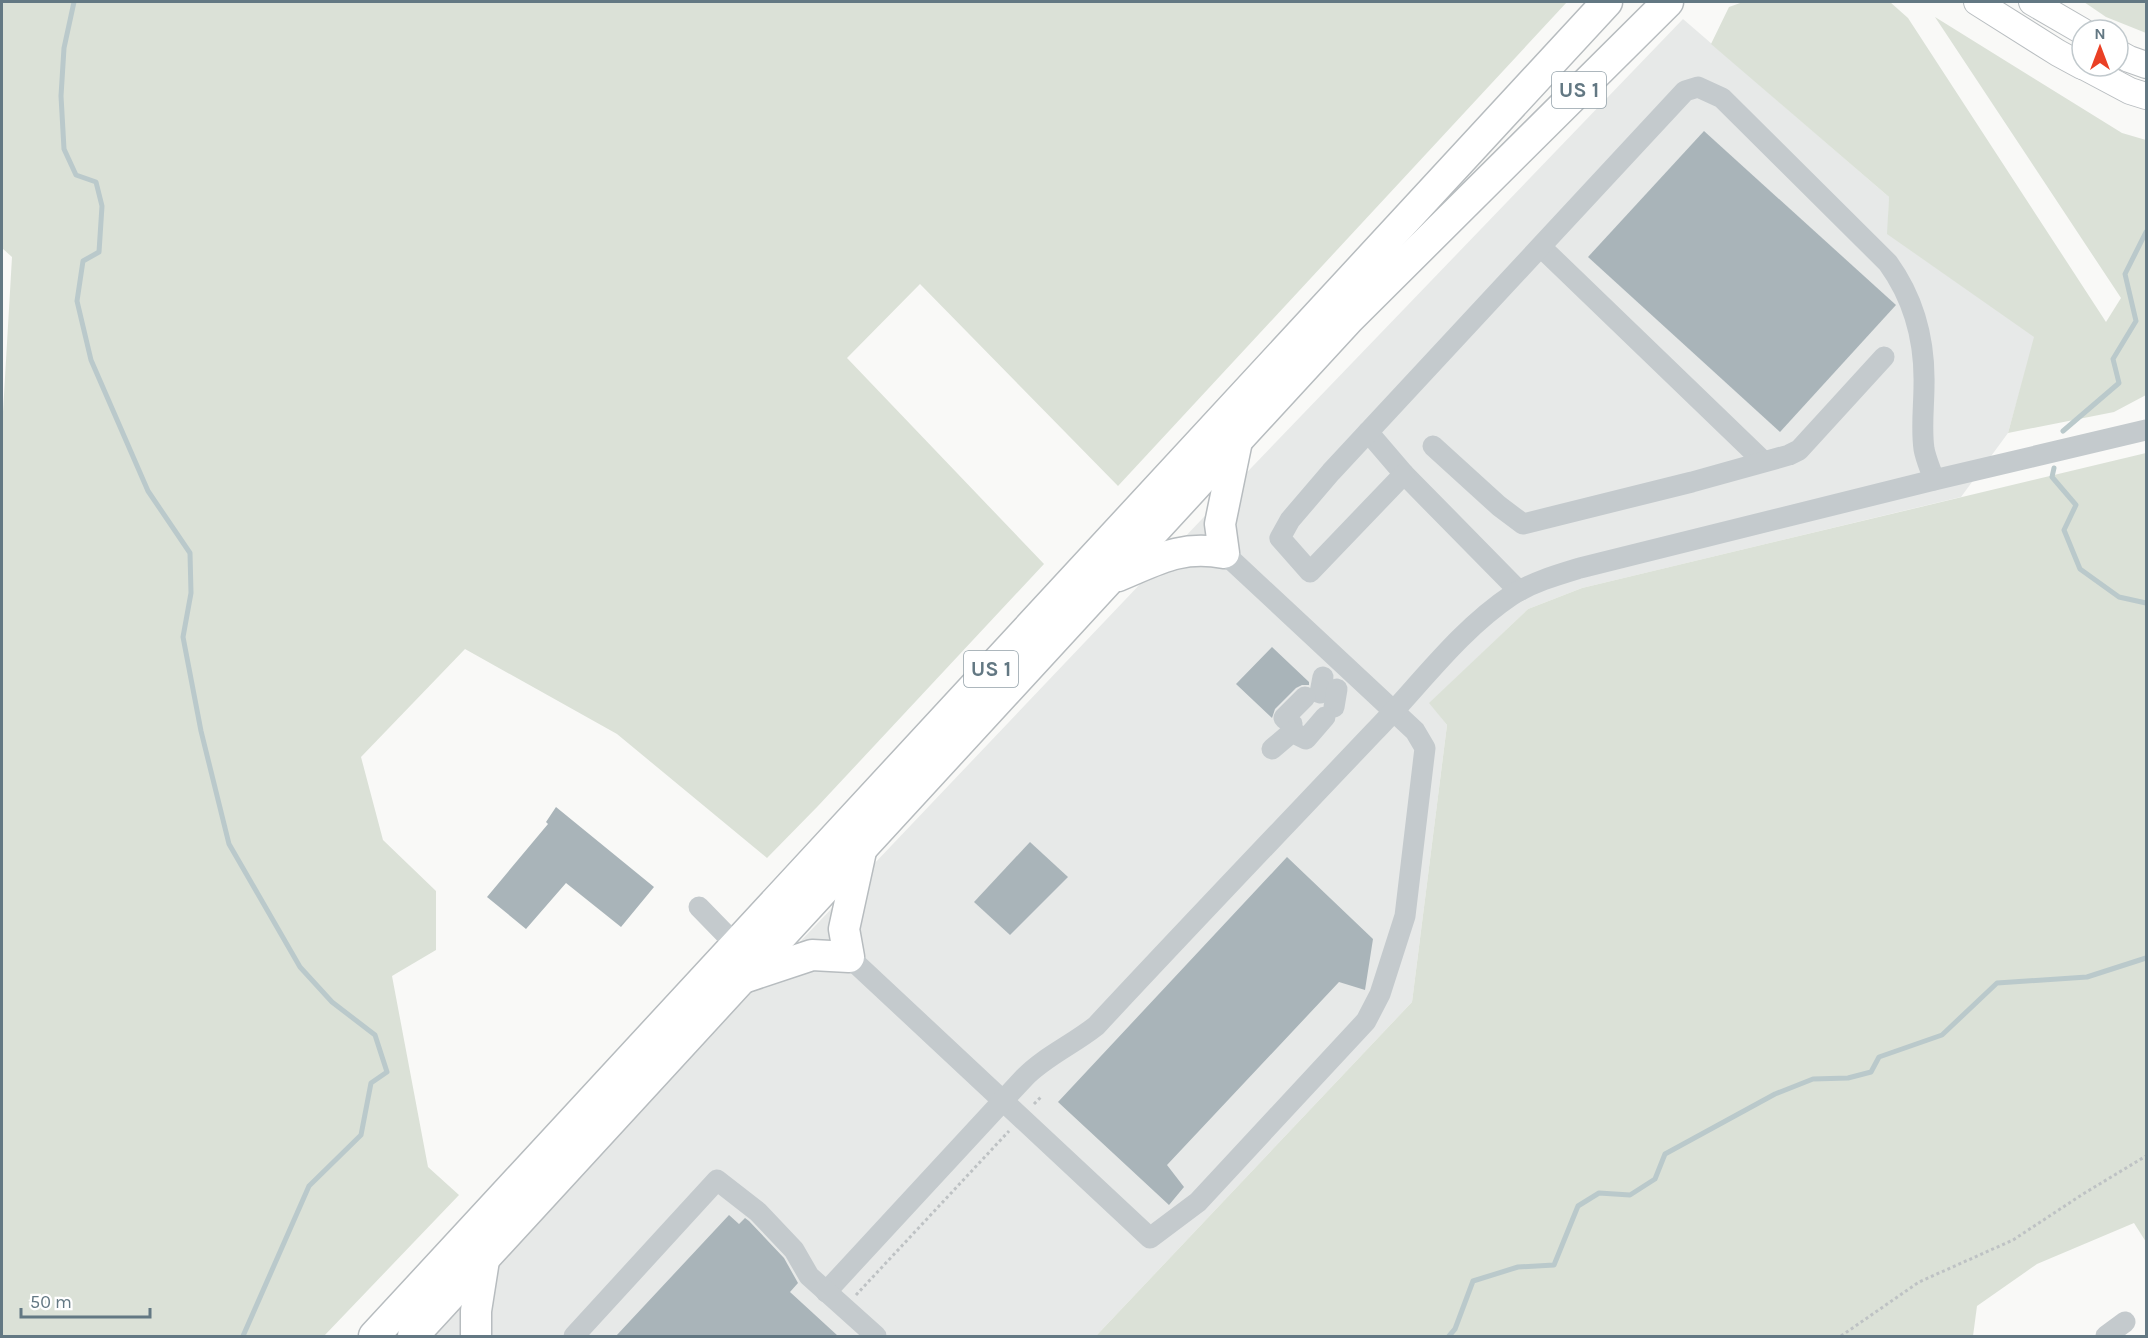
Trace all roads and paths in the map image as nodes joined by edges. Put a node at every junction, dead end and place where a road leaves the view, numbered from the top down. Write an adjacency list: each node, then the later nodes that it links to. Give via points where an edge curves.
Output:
1 (1607, 2): 28 (highway, US 1)
2 (1668, 2): 15 (highway, US 1, via 1349,319)
3 (1977, 2): 7 (main road)
4 (2032, 2): 5 (main road)
5 (2070, 24)
6 (2130, 59): 8 (main road)
7 (2070, 60)
8 (2146, 65)
9 (2105, 78): 10 (main road)
10 (2146, 96)
11 (1541, 247): 14 (lane); 17 (lane); 19 (lane, via 1685,91 1698,87 1722,98 1888,263 1902,283 1915,312 1921,344 1924,451)
12 (1884, 357): 17 (lane, via 1799,450)
13 (2146, 430): 19 (lane)
14 (1368, 432): 18 (lane); 18 (lane, via 1290,520 1280,538 1310,572)
15 (1237, 440): 20 (highway, via 1220,524); 21 (highway, US 1)
16 (1433, 446): 17 (lane, via 1523,524)
17 (1763, 461)
18 (1404, 474): 22 (lane)
19 (1934, 480): 22 (lane, via 1580,568)
20 (1224, 553): 21 (highway, via 1203,549 1177,552); 23 (lane)
21 (1110, 579): 26 (highway, US 1)
22 (1519, 591): 23 (lane, via 1460,638)
23 (1394, 712): 32 (lane, via 1096,1026 1037,1064); 33 (lane, via 1415,731 1425,748 1405,916 1380,994 1366,1021 1198,1202 1150,1238)
24 (1294, 730): 24 (lane, via 1306,739 1322,695 1284,718); 25 (lane)
25 (1272, 749)
26 (862, 848): 29 (highway, via 844,929); 30 (highway, US 1)
27 (699, 907): 28 (lane)
28 (736, 945): 39 (highway, US 1)
29 (849, 957): 30 (highway, via 812,955); 32 (lane)
30 (743, 978): 35 (highway, US 1)
31 (1041, 1097): 33 (path)
32 (1003, 1102): 33 (lane); 36 (lane)
33 (1021, 1119): 37 (path)
34 (2146, 1156): 44 (path, via 2013,1240 1919,1282)
35 (484, 1260): 40 (highway, US 1); 41 (highway)
36 (826, 1292): 37 (lane); 42 (lane, via 809,1276 777,1230 717,1180)
37 (844, 1308): 43 (lane)
38 (2125, 1322): 45 (lane)
39 (374, 1336)
40 (413, 1336)
41 (476, 1336)
42 (574, 1336)
43 (876, 1336)
44 (1841, 1336)
45 (2106, 1336)

